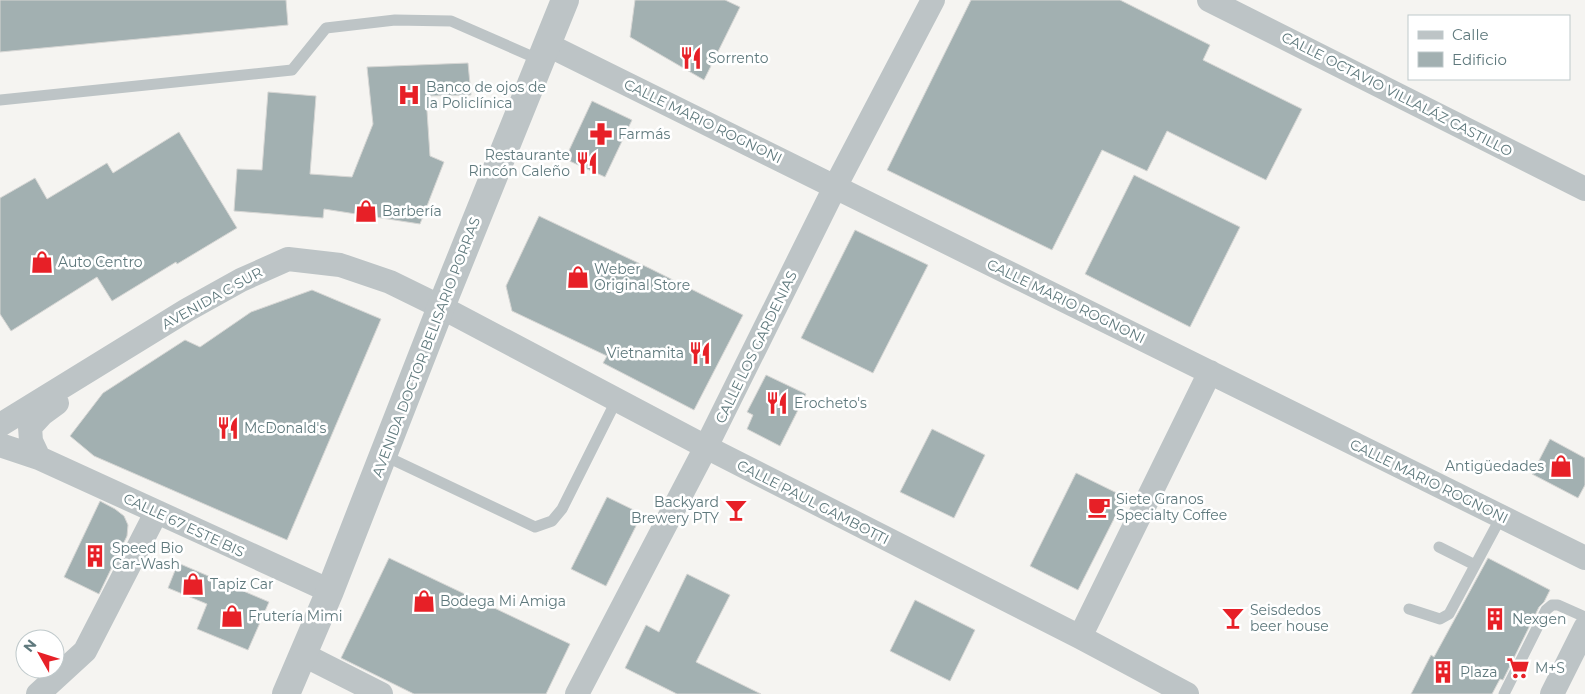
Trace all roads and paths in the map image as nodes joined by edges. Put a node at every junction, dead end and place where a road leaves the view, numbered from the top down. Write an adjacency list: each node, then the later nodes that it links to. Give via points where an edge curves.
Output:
1 (565, 0): 4 (street, AVENIDA DOCTOR BELISARIO PORRAS)
2 (933, 0): 6 (street, CALLE LOS GARDENIAS)
3 (1211, 0): 7 (street, CALLE OCTAVIO VILLALÁZ CASTILLO)
4 (543, 52): 5 (lane, via 451,21 394,20 326,28 292,70); 6 (street, CALLE MARIO ROGNONI); 8 (street, AVENIDA DOCTOR BELISARIO PORRAS)
5 (0, 100)
6 (835, 187): 10 (street, CALLE MARIO ROGNONI); 14 (street, CALLE LOS GARDENIAS)
7 (1585, 188)
8 (441, 307): 9 (street, AVENIDA C SUR, via 390,282 340,265 288,259 202,301); 11 (street, CALLE PAUL GAMBOTTI); 15 (street, AVENIDA DOCTOR BELISARIO PORRAS)
9 (111, 356): 12 (street, AVENIDA C SUR); 16 (street, via 87,382 42,414 30,427 31,441)
10 (1210, 372): 18 (street, CALLE MARIO ROGNONI); 26 (street)
11 (617, 399): 14 (street, CALLE PAUL GAMBOTTI); 15 (lane, via 562,509 552,521 535,527)
12 (3, 418)
13 (0, 445): 16 (street, CALLE 67 ESTE BIS)
14 (706, 447): 26 (street, CALLE PAUL GAMBOTTI); 31 (street, CALLE LOS GARDENIAS)
15 (383, 455): 22 (street, AVENIDA DOCTOR BELISARIO PORRAS)
16 (39, 458): 17 (street, CALLE 67 ESTE BIS)
17 (156, 513): 22 (street, CALLE 67 ESTE BIS); 28 (street, via 85,651)
18 (1501, 517): 20 (street, CALLE MARIO ROGNONI); 21 (lane)
19 (1439, 547): 21 (lane)
20 (1585, 558)
21 (1475, 565): 23 (lane, via 1449,614 1440,619)
22 (330, 591): 27 (street, AVENIDA DOCTOR BELISARIO PORRAS)
23 (1409, 609)
24 (1585, 616): 33 (lane, via 1558,605 1546,610)
25 (1585, 628): 34 (street)
26 (1080, 637): 32 (street, CALLE PAUL GAMBOTTI)
27 (302, 654): 29 (street, AVENIDA DOCTOR BELISARIO PORRAS); 30 (street)
28 (38, 694)
29 (286, 694)
30 (381, 694)
31 (577, 694)
32 (1187, 694)
33 (1504, 694)
34 (1552, 694)

